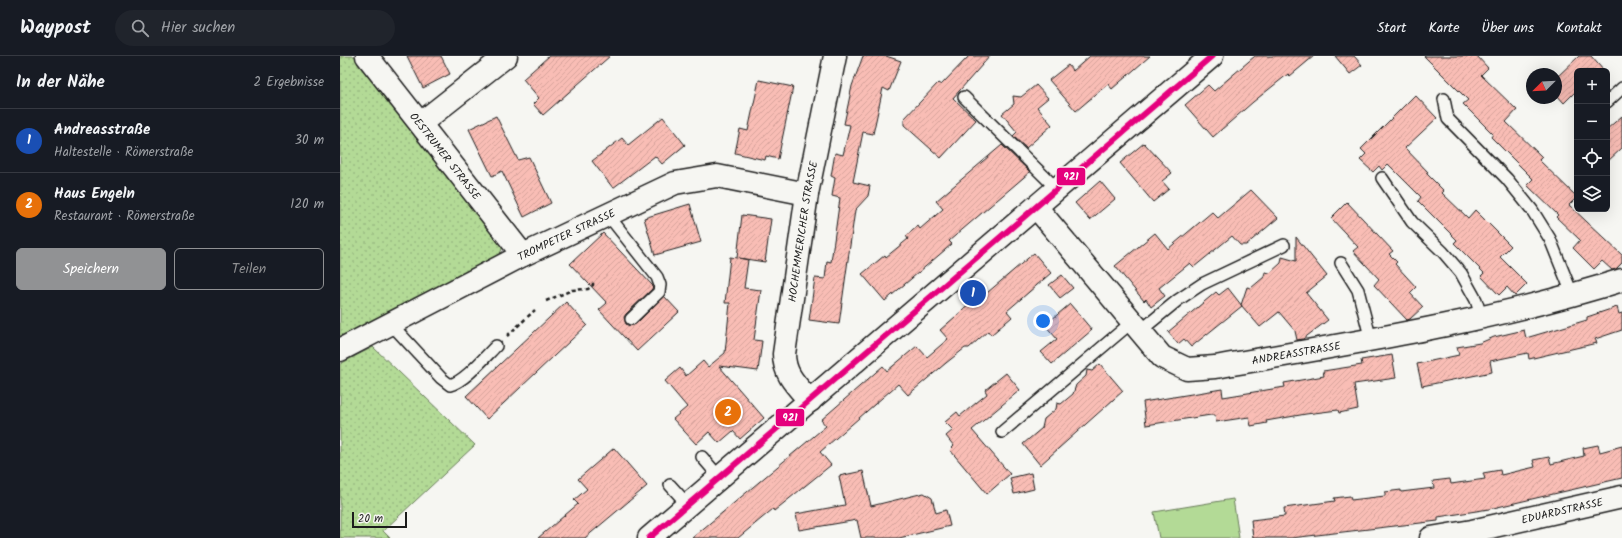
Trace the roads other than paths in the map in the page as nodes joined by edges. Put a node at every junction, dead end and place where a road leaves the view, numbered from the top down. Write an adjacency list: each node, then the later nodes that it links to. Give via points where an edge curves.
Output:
1 (367, 56): 9 (street, OESTRUMER STRASSE)
2 (506, 56): 9 (street)
3 (835, 56): 12 (street, HOCHEMMERICHER STRASSE)
4 (1212, 56): 11 (street)
5 (1622, 88): 7 (lane)
6 (964, 97): 11 (lane)
7 (1610, 99)
8 (1444, 100): 19 (lane, via 1448,119 1532,210 1550,239)
9 (421, 123): 16 (street, OESTRUMER STRASSE)
10 (1382, 178): 21 (lane, via 1412,222 1461,273 1476,300)
11 (1057, 189): 13 (street)
12 (807, 194): 14 (street, TROMPETER STRASSE, via 717,176 675,183); 27 (street, HOCHEMMERICHER STRASSE, via 784,365 788,375)
13 (1036, 207): 23 (street, ANDREASSTRASSE); 27 (street)
14 (608, 215): 16 (street, TROMPETER STRASSE); 20 (lane, via 660,284 659,292)
15 (1284, 245): 23 (lane, via 1202,284)
16 (523, 255): 22 (street, TROMPETER STRASSE)
17 (1341, 263): 24 (lane, via 1358,290)
18 (1622, 280): 19 (street, ANDREASSTRASSE)
19 (1572, 296): 21 (street, ANDREASSTRASSE)
20 (631, 319)
21 (1482, 319): 24 (street, ANDREASSTRASSE)
22 (391, 324): 25 (lane, via 450,385 456,384); 26 (street, TROMPETER STRASSE)
23 (1136, 327): 24 (street, ANDREASSTRASSE, via 1162,357 1187,369 1215,367); 28 (lane)
24 (1372, 340)
25 (499, 344)
26 (340, 350)
27 (810, 401): 30 (street)
28 (1002, 432)
29 (702, 457): 30 (lane)
30 (720, 478): 33 (street)
31 (670, 485): 33 (lane)
32 (1622, 497): 35 (street, EDUARDSTRASSE)
33 (688, 504): 34 (street)
34 (649, 538)
35 (1431, 538)

